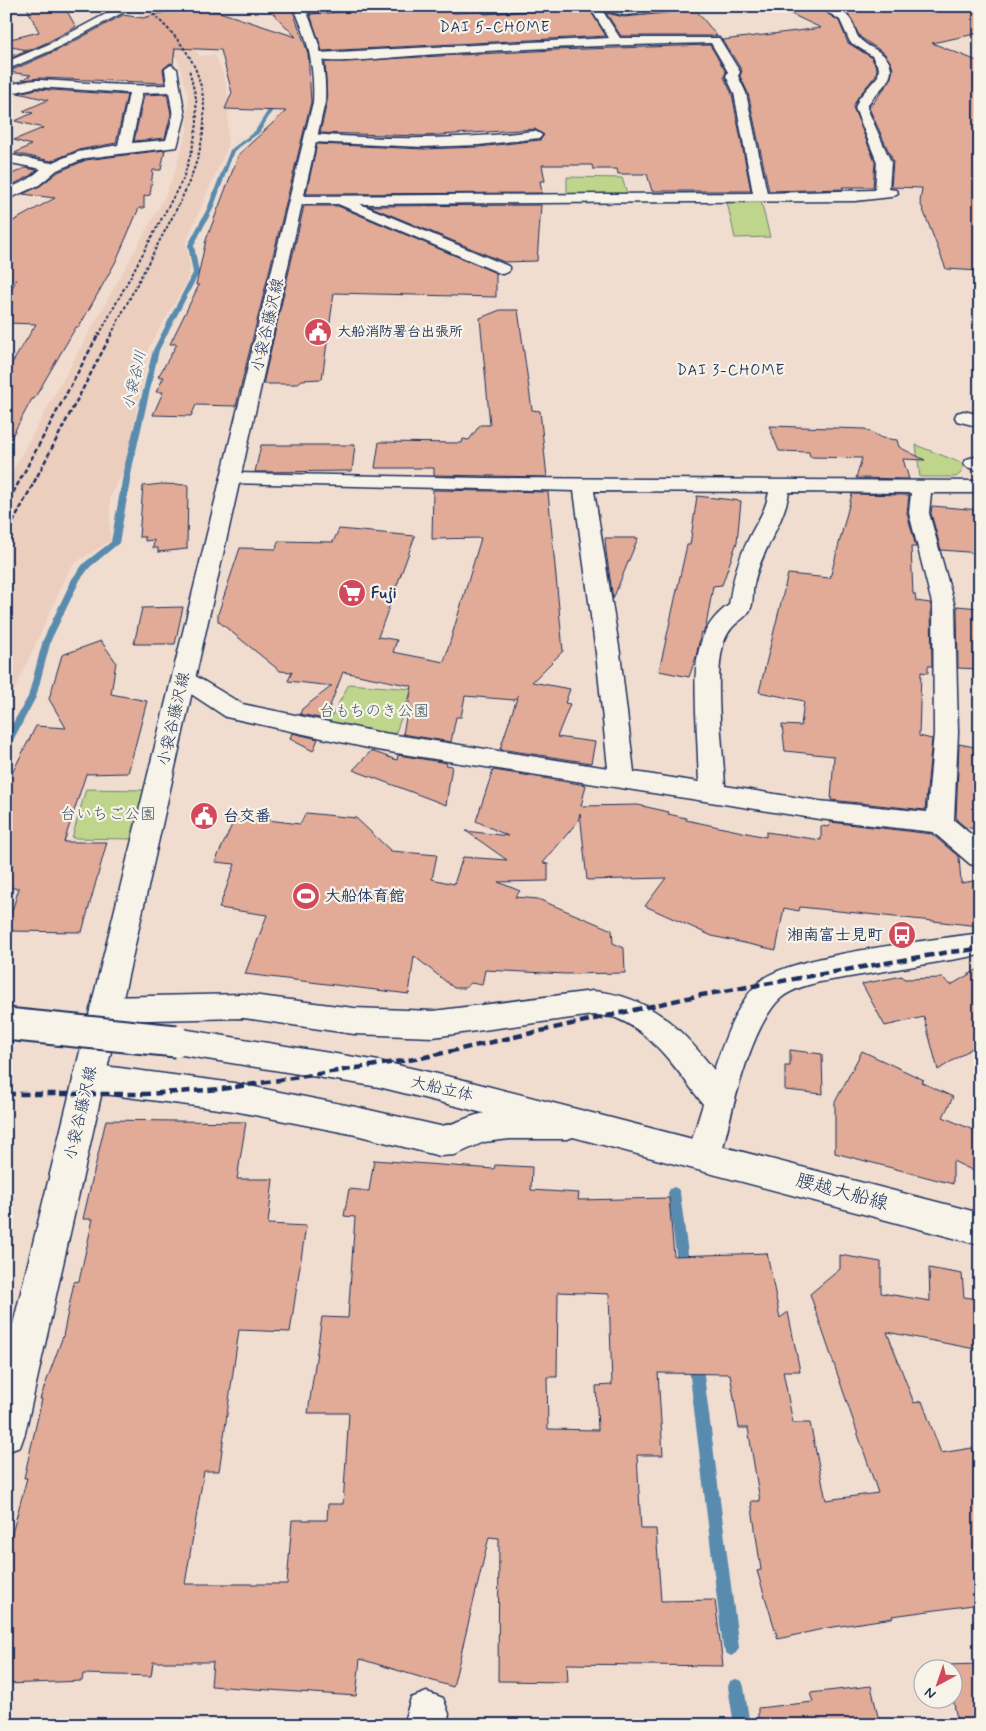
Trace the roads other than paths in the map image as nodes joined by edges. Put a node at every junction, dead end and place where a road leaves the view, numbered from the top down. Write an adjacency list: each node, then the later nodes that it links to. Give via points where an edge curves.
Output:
1 (362, 6): 8 (street)
2 (554, 6): 9 (street)
3 (594, 6): 11 (street)
4 (599, 6): 5 (street, via 624,12 667,13)
5 (694, 6)
6 (823, 6): 24 (street, via 845,18 854,40 877,54 885,68 884,77 863,100 862,108 884,162 887,193 866,197)
7 (126, 7): 13 (street, via 53,46)
8 (299, 8): 12 (street, 小袋谷藤沢線, via 314,39)
9 (484, 8): 10 (street)
10 (499, 21)
11 (617, 41): 12 (street, via 507,41 350,57); 24 (street, via 684,36 715,40 734,72 732,76 740,93)
12 (318, 56): 19 (street, 小袋谷藤沢線, via 320,92)
13 (6, 66)
14 (171, 69): 16 (street)
15 (6, 87): 17 (street, via 37,84)
16 (175, 88): 17 (street); 20 (street, via 179,116 172,144)
17 (136, 90): 20 (street)
18 (535, 135): 19 (street, via 436,144)
19 (311, 138): 26 (street, 小袋谷藤沢線)
20 (124, 149): 22 (street, via 83,155)
21 (6, 158): 22 (street)
22 (52, 168): 23 (street, via 34,182)
23 (6, 196)
24 (761, 198): 25 (street)
25 (345, 199): 26 (street); 27 (street, via 346,204)
26 (297, 200): 28 (street, 小袋谷藤沢線)
27 (502, 269)
28 (232, 479): 29 (street); 33 (street, 小袋谷藤沢線)
29 (583, 484): 30 (street); 34 (street, via 608,652)
30 (780, 486): 31 (street); 35 (street, via 776,510 748,567 740,608 725,617 713,638 708,656)
31 (922, 487): 32 (street); 36 (street, via 919,514 944,607 946,733)
32 (980, 487)
33 (184, 679): 34 (street, via 235,711 377,741); 39 (street, 小袋谷藤沢線)
34 (622, 778): 35 (street)
35 (712, 792): 36 (street, via 819,810)
36 (940, 823): 37 (street)
37 (980, 857)
38 (980, 944): 42 (street, via 820,970 796,976 770,990 747,1027)
39 (105, 1009): 41 (street, 小袋谷藤沢線); 42 (street, via 244,1006 354,1021 433,1024 594,1004 620,1006 648,1021 670,1041)
40 (6, 1024): 43 (street, 大船立体, bridge, via 176,1041 379,1074)
41 (89, 1078): 43 (street, via 234,1097 440,1141 455,1140 480,1128); 46 (street, 小袋谷藤沢線)
42 (719, 1100): 44 (street)
43 (586, 1125): 44 (street, 大船立体)
44 (704, 1156): 45 (street, 腰越大船線)
45 (980, 1230)
46 (6, 1433)

